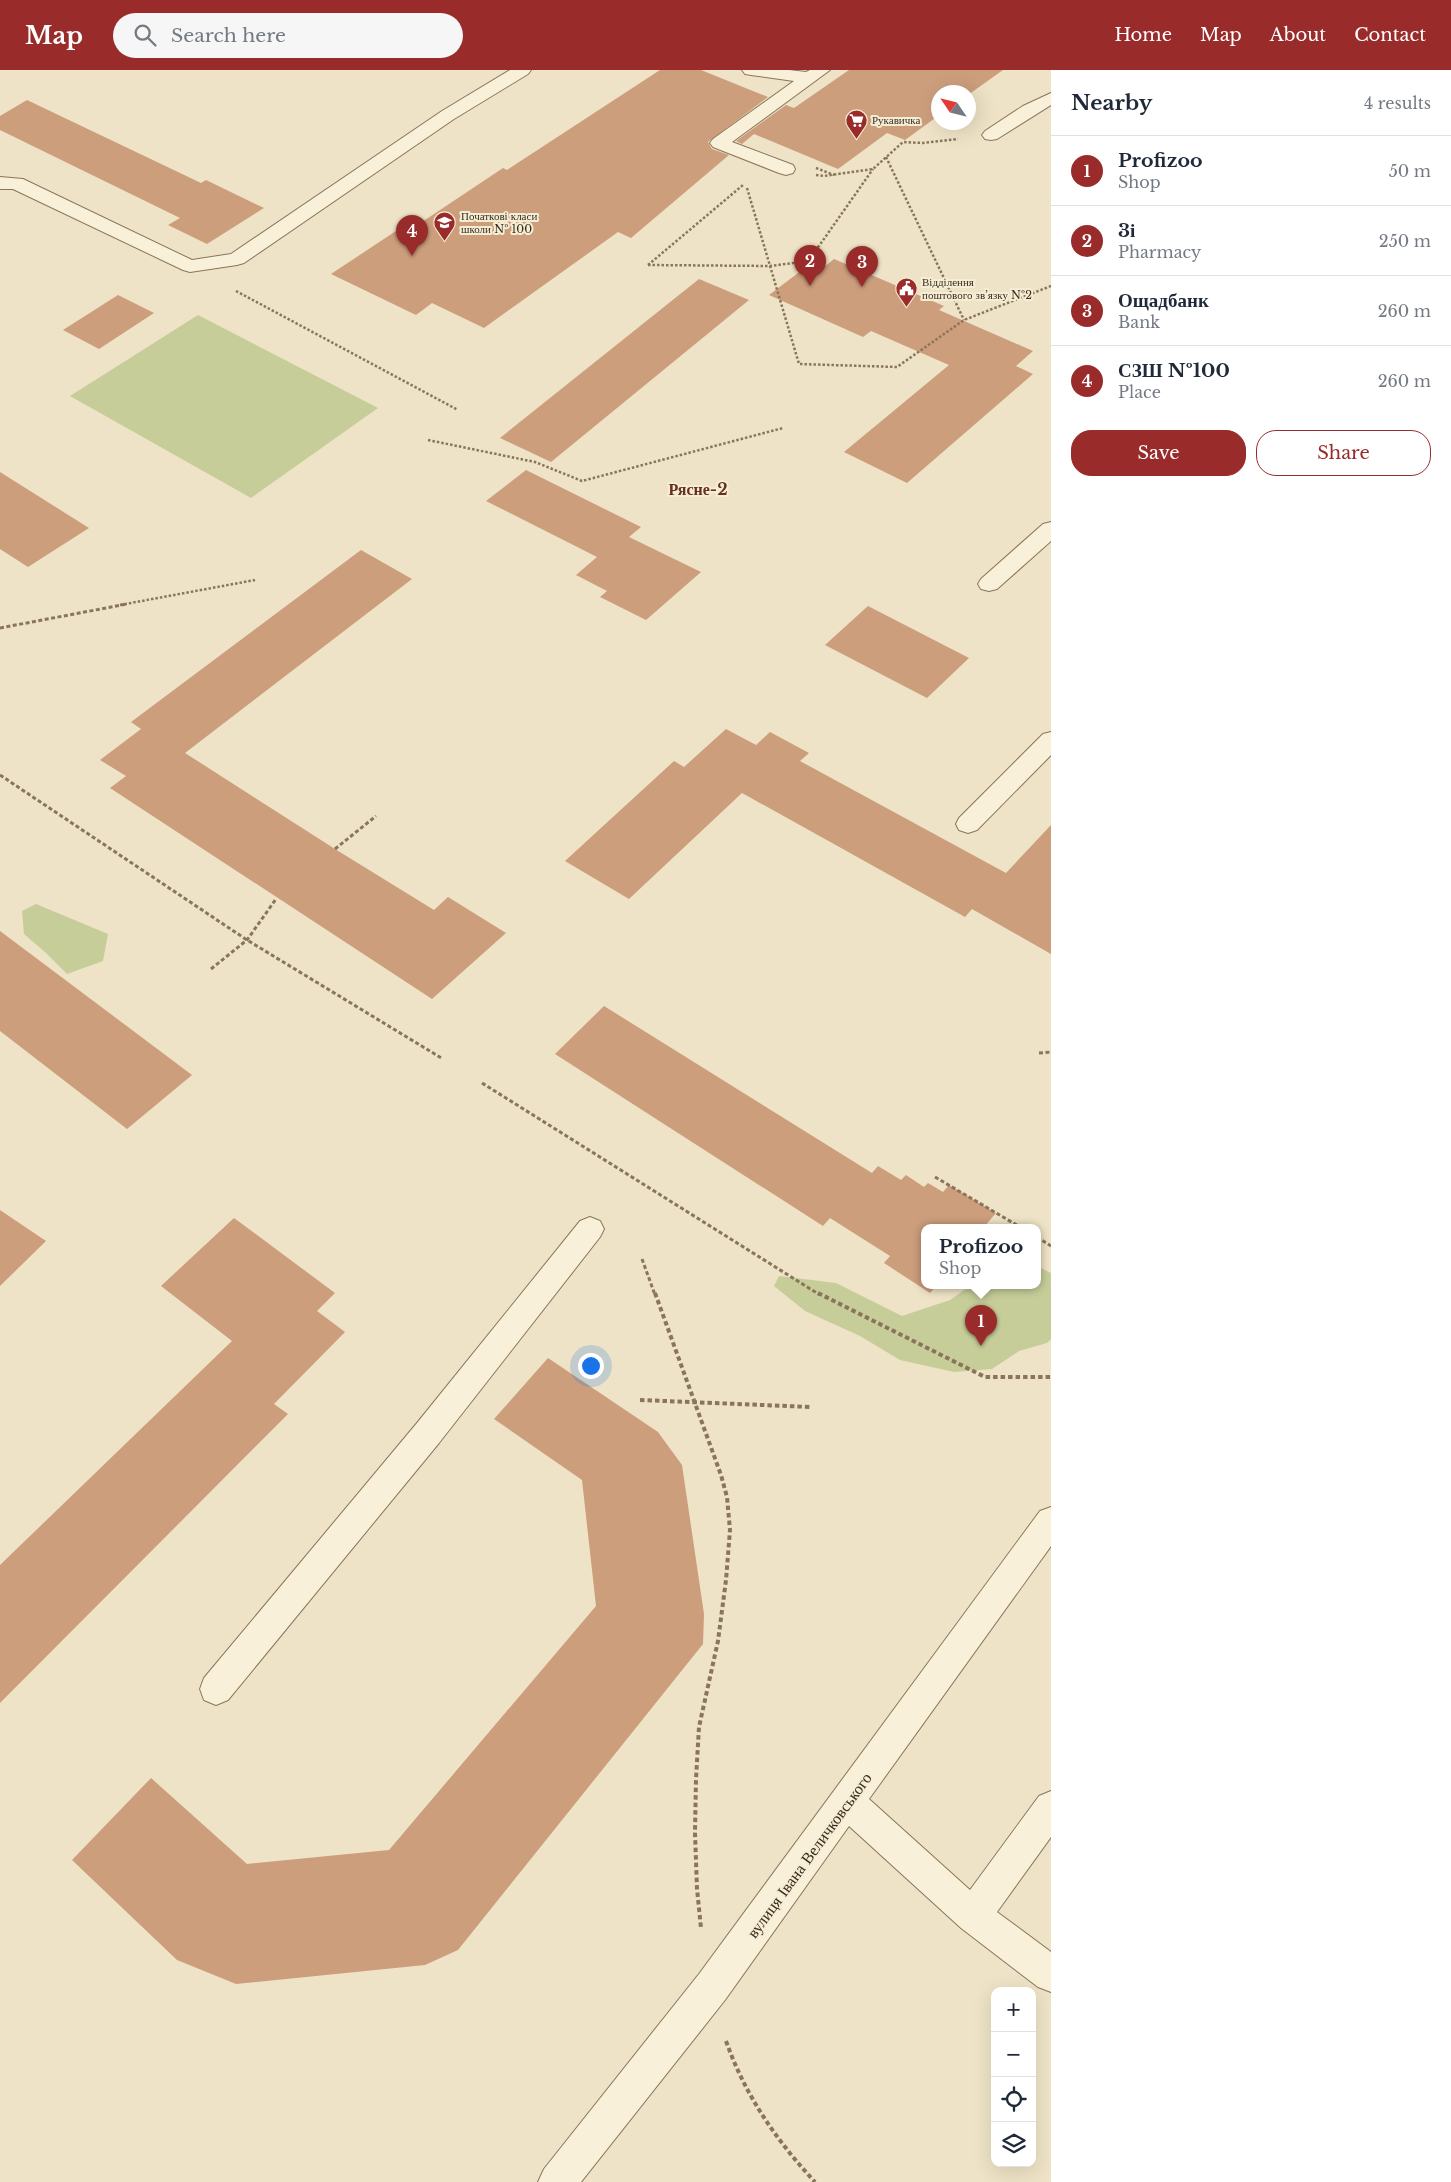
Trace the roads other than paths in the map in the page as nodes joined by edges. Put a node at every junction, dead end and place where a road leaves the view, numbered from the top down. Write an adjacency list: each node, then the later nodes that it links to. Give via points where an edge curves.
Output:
1 (522, 70): 7 (street, via 448,115 237,259 190,266 16,183)
2 (751, 70): 3 (street)
3 (815, 74): 6 (street, via 719,143)
4 (1051, 98): 5 (street)
5 (991, 135)
6 (786, 170)
7 (0, 183)
8 (1051, 529): 9 (street)
9 (989, 584)
10 (1051, 740): 11 (street)
11 (968, 824)
12 (590, 1229): 14 (street, via 428,1433)
13 (1051, 1521): 15 (street, вулиця Івана Величковського)
14 (216, 1690)
15 (848, 1802): 17 (street); 19 (street, вулиця Івана Величковського, via 712,1987)
16 (1051, 1808): 17 (street)
17 (973, 1916): 18 (street)
18 (1051, 1974)
19 (557, 2182)

